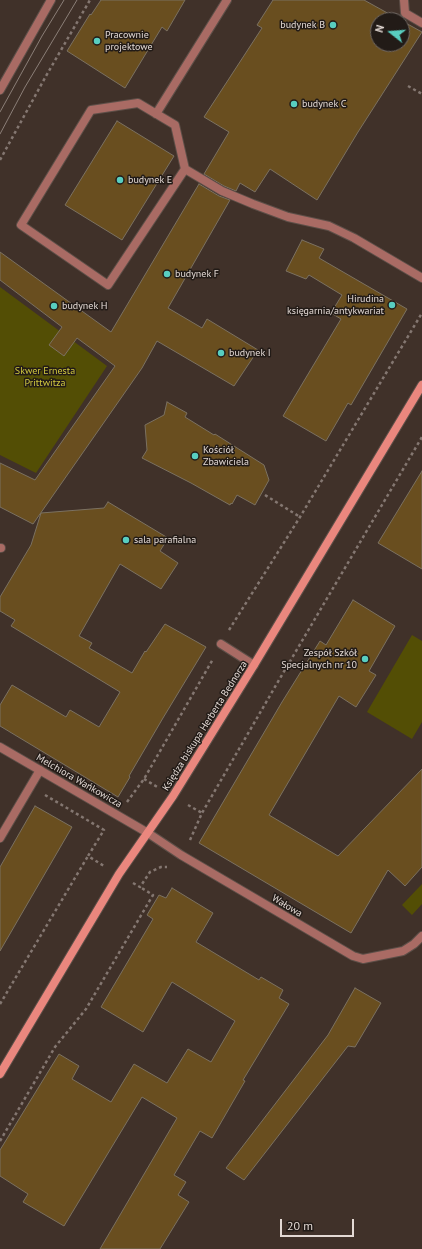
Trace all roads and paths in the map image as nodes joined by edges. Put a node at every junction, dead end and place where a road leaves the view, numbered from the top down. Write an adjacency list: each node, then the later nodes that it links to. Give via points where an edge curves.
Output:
1 (51, 0): 7 (street)
2 (90, 0): 10 (path)
3 (227, 0): 9 (street)
4 (404, 0): 5 (street, via 405,13)
5 (422, 23)
6 (408, 86): 8 (path)
7 (0, 90)
8 (422, 94)
9 (156, 114): 11 (street, via 175,125); 11 (street, via 138,103 90,110 21,225 108,285)
10 (0, 160)
11 (185, 169): 12 (street, via 222,191 253,204 288,217 329,226)
12 (422, 278)
13 (422, 312): 17 (path)
14 (422, 385): 19 (street, Księdza biskupa Herberta Bednorza)
15 (422, 437): 27 (path, via 202,813)
16 (265, 495): 17 (path)
17 (300, 517): 18 (path)
18 (221, 644): 19 (street); 23 (path, via 144,779)
19 (254, 665): 25 (street, Księdza biskupa Herberta Bednorza)
20 (0, 747): 21 (street, Melchiora Wańkowicza)
21 (40, 770): 22 (street); 23 (street, Melchiora Wańkowicza)
22 (30, 786): 24 (path); 26 (street)
23 (119, 816): 24 (path, via 112,827); 25 (street, Melchiora Wańkowicza)
24 (104, 830): 28 (path)
25 (148, 833): 27 (street, Wałowa); 34 (street, Księdza biskupa Herberta Bednorza, via 119,874)
26 (0, 838)
27 (181, 855): 31 (path, via 174,869 155,869); 32 (street, Wałowa, via 356,958 364,959 403,951)
28 (88, 856): 29 (path); 33 (path)
29 (105, 866)
30 (134, 883): 31 (path)
31 (140, 887): 35 (path, via 153,895 86,1009 55,1047)
32 (422, 936)
33 (0, 1004)
34 (0, 1074)
35 (0, 1141)

